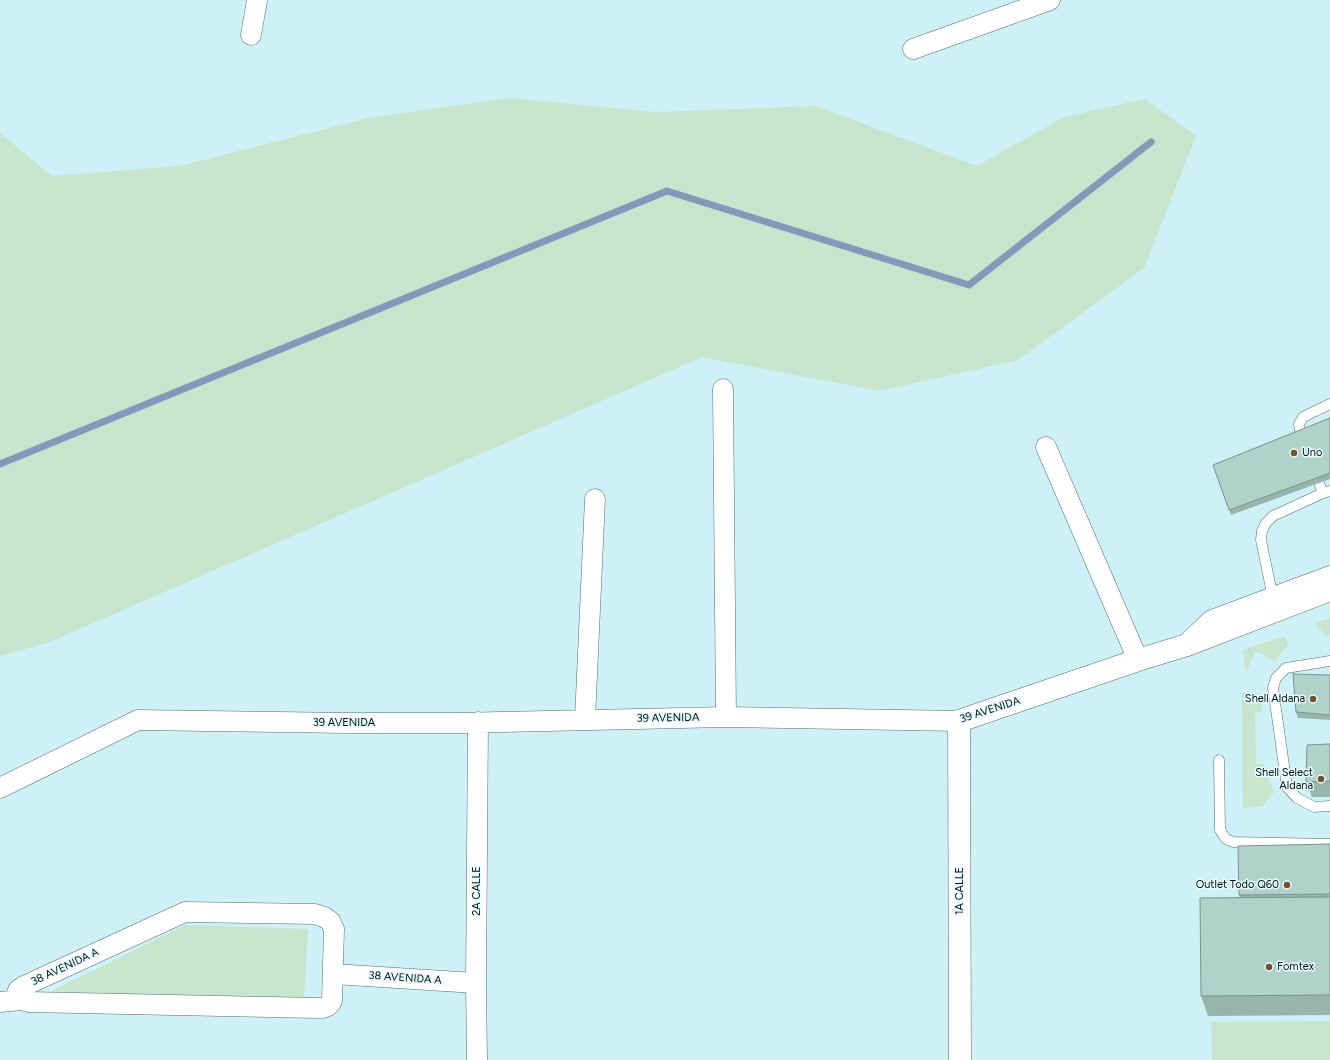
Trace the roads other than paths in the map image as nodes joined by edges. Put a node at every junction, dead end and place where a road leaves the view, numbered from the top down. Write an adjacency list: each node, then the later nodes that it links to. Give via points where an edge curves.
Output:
1 (257, 0): 3 (street)
2 (1050, 0): 4 (street)
3 (251, 35)
4 (913, 49)
5 (722, 390): 18 (street)
6 (1330, 404): 7 (lane, via 1304,418 1299,424)
7 (1301, 436)
8 (1046, 447): 16 (street)
9 (1319, 483): 10 (lane)
10 (1327, 492): 14 (lane, via 1273,516 1266,523 1261,540)
11 (595, 499): 19 (street)
12 (1330, 577): 14 (main road)
13 (1330, 590): 15 (main road, 39 AVENIDA)
14 (1273, 598): 15 (main road, via 1212,621)
15 (1187, 645): 16 (main road, 39 AVENIDA)
16 (1138, 660): 20 (main road, 39 AVENIDA)
17 (1330, 661): 24 (lane, via 1286,668 1276,678 1273,688 1287,787 1298,798 1314,807)
18 (726, 717): 19 (street, 39 AVENIDA); 20 (street, 39 AVENIDA)
19 (585, 719): 21 (street, 39 AVENIDA)
20 (959, 721): 31 (main road, 1A CALLE)
21 (478, 722): 23 (street, 39 AVENIDA, via 347,724 138,720); 27 (street, 2A CALLE)
22 (1219, 760): 25 (lane, via 1220,830 1226,839 1233,842)
23 (0, 788)
24 (1330, 806)
25 (1330, 844)
26 (333, 974): 27 (street, 38 AVENIDA A); 28 (street, 38 AVENIDA A, via 332,1002 323,1008); 28 (street, 38 AVENIDA A, via 334,929 330,921 324,917 315,914 185,912 24,986 18,990)
27 (476, 983): 30 (street, 2A CALLE)
28 (21, 1000): 29 (street)
29 (0, 1002)
30 (477, 1060)
31 (960, 1060)

